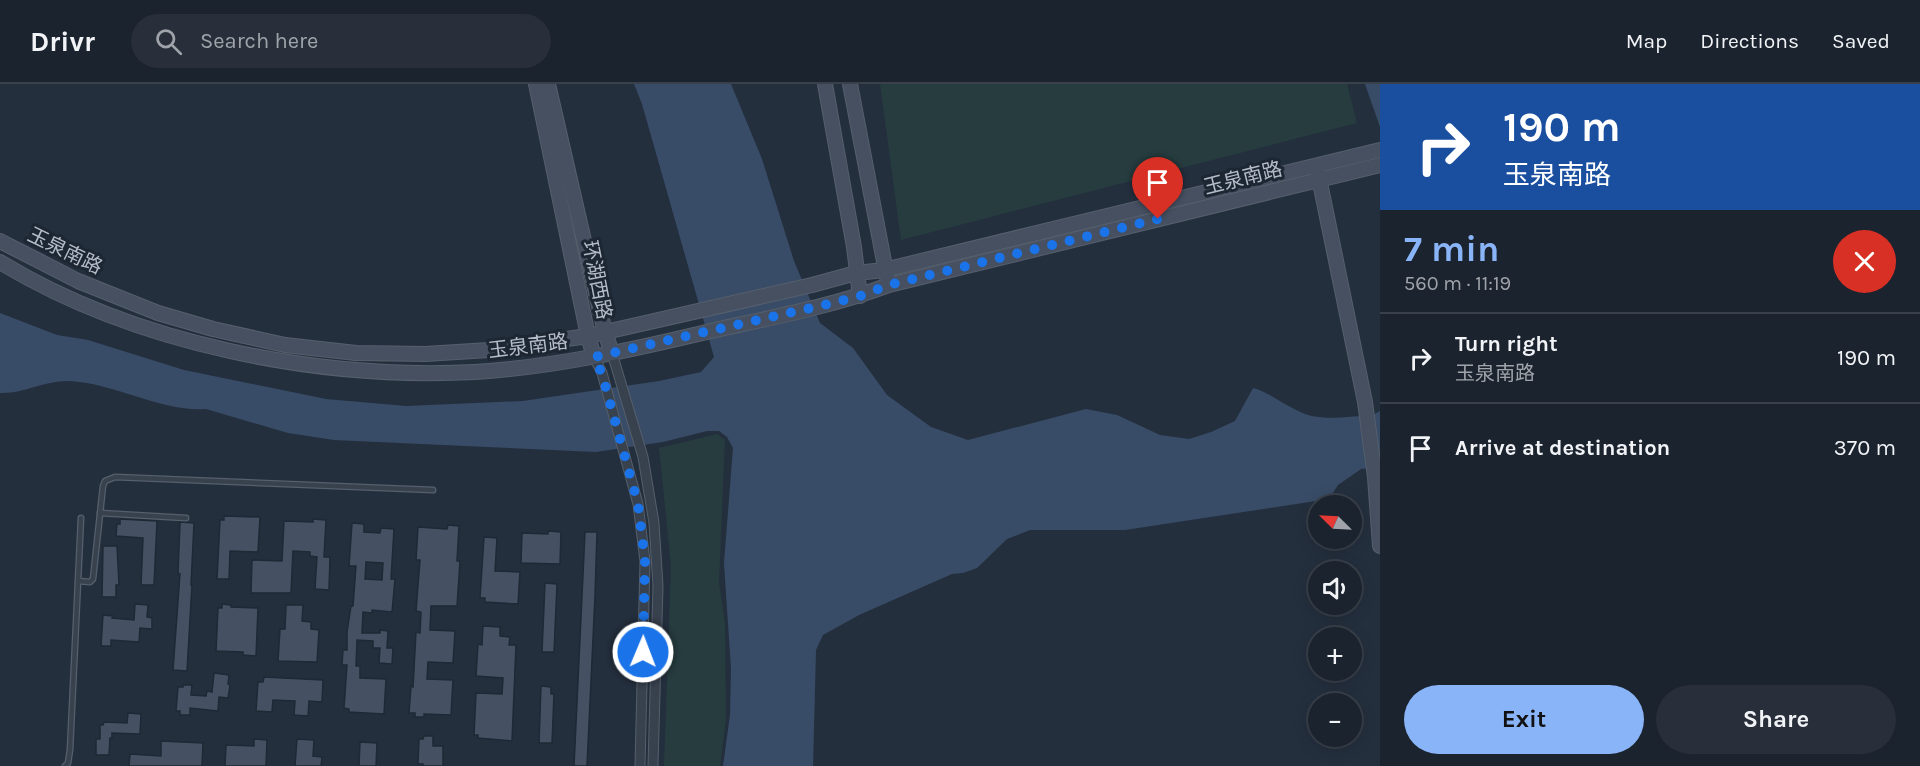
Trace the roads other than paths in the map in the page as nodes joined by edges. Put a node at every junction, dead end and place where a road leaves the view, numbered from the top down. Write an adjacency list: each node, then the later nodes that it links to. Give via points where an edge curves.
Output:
1 (536, 84): 15 (street, 环湖西路)
2 (548, 84): 14 (street, 环湖西路)
3 (825, 84): 11 (street)
4 (850, 84): 10 (street)
5 (1380, 150): 7 (street, 玉泉南路)
6 (1380, 165): 7 (street, 玉泉南路)
7 (1318, 172): 10 (street, 玉泉南路); 12 (street, 玉泉南路); 22 (street, via 1365,402)
8 (0, 241): 15 (street, 玉泉南路, via 78,281 158,313 285,345 356,353 425,354 489,350)
9 (0, 262): 17 (street, 玉泉南路, via 24,277 157,332 277,360 355,370 464,372)
10 (884, 270): 11 (street, 玉泉南路); 12 (street)
11 (856, 273): 13 (street); 14 (street, 玉泉南路)
12 (889, 285): 13 (street, 玉泉南路)
13 (860, 296): 16 (street, 玉泉南路)
14 (605, 332): 15 (street, 玉泉南路); 16 (street, 环湖西路)
15 (588, 336): 17 (street, 环湖西路)
16 (612, 353): 17 (street, 玉泉南路); 26 (street, 环湖西路, via 643,457 654,523 658,586)
17 (594, 357): 25 (street, 环湖西路, via 638,504 645,561)
18 (434, 490): 19 (lane, via 115,477 105,481)
19 (100, 513): 21 (lane); 23 (lane, via 93,579)
20 (81, 518): 23 (lane)
21 (186, 518)
22 (1380, 546)
23 (78, 581): 24 (lane, via 70,750)
24 (65, 766)
25 (640, 766)
26 (653, 766)

